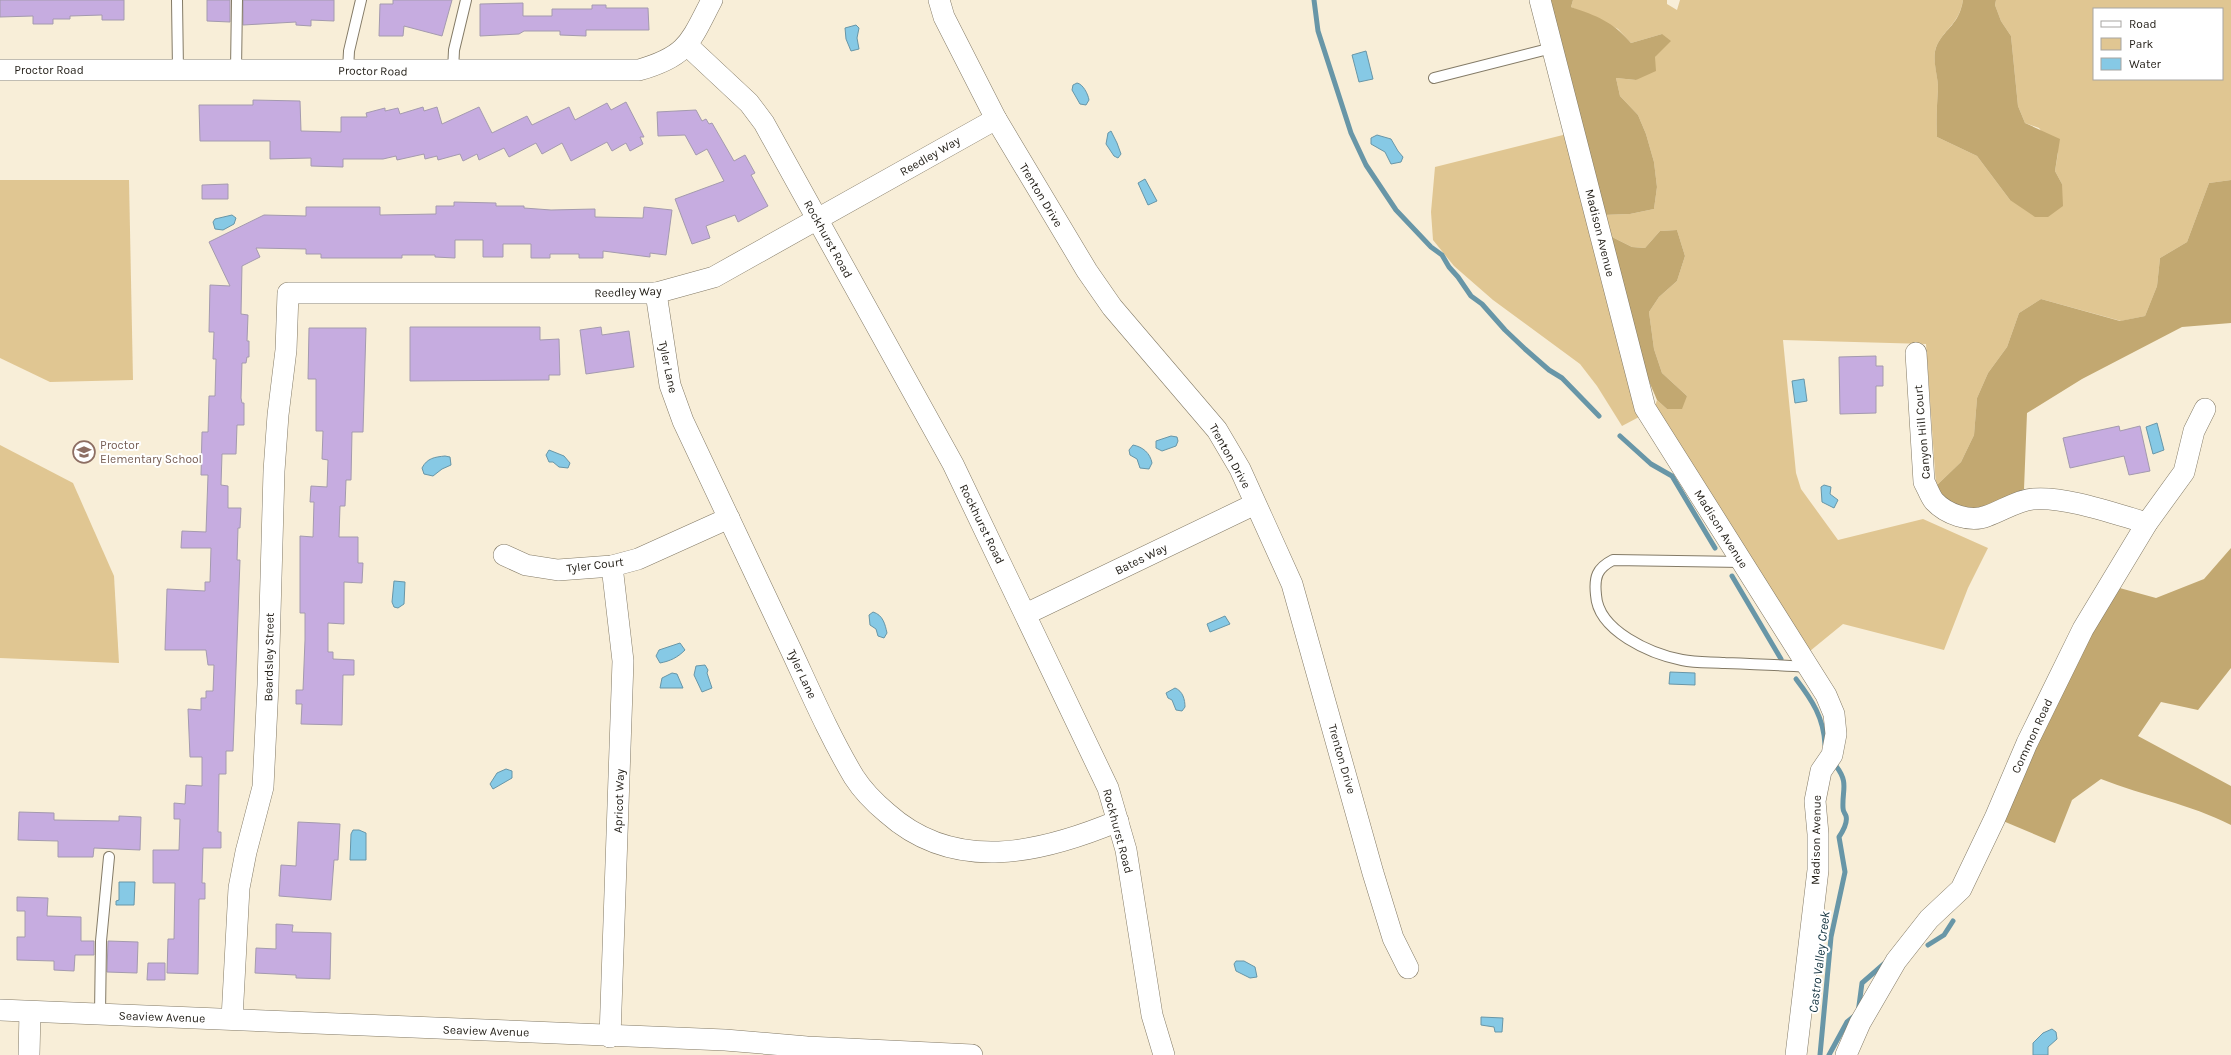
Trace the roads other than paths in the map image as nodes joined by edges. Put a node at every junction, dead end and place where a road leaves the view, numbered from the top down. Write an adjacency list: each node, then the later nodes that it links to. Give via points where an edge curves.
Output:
1 (177, 0): 11 (lane)
2 (236, 0): 12 (lane)
3 (361, 0): 13 (lane, via 349,51)
4 (466, 0): 14 (lane, via 454,50)
5 (712, 0): 8 (street, Proctor Road)
6 (939, 0): 16 (street, Trenton Drive, via 944,17)
7 (1540, 0): 9 (street, Madison Avenue)
8 (688, 46): 14 (street, Proctor Road, via 657,65 639,70); 17 (street, Rockhurst Road, via 757,113)
9 (1552, 48): 15 (lane); 26 (street, Madison Avenue, via 1645,408)
10 (0, 70): 11 (street, Proctor Road)
11 (178, 70): 12 (street, Proctor Road)
12 (236, 70): 13 (street, Proctor Road)
13 (348, 70): 14 (street, Proctor Road)
14 (453, 71)
15 (1434, 78)
16 (996, 118): 17 (street, Reedley Way); 22 (street, Trenton Drive, via 1086,271 1112,307 1217,430 1240,468)
17 (817, 220): 19 (street, Reedley Way, via 714,277); 28 (street, Rockhurst Road, via 949,457)
18 (288, 293): 19 (street, Reedley Way); 36 (street, Beardsley Street, via 286,350 274,471 263,787 239,888)
19 (656, 293): 23 (street, Tyler Lane, via 670,385 683,421)
20 (1916, 353): 24 (street, Canyon Hill Court, via 1924,482 1934,500 1948,511 1963,517 1985,517 2032,499 2056,500 2097,508)
21 (2205, 409): 24 (street, Common Road, via 2194,431 2184,472)
22 (1255, 504): 28 (street, Bates Way); 32 (street, Trenton Drive, via 1277,546 1292,584 1373,873 1393,938)
23 (728, 518): 27 (street, Tyler Court, via 638,559); 30 (street, Tyler Lane, via 855,778 874,802 896,822 922,838 952,848 986,854 1019,851 1049,844)
24 (2147, 523): 44 (street, Common Road, via 2083,628 2027,743 1961,889 1929,919 1896,961 1860,1023)
25 (504, 555): 27 (street, Tyler Court, via 526,565 558,570)
26 (1742, 562): 29 (street, Madison Avenue); 29 (lane, via 1613,560 1598,571 1595,579 1599,609 1607,624 1618,633 1683,660)
27 (612, 566): 37 (street, Apricot Way, via 623,660)
28 (1026, 614): 30 (street, Rockhurst Road, via 1108,788)
29 (1808, 667): 43 (street, Madison Avenue, via 1826,695 1834,714 1836,734 1832,755 1821,771 1814,801 1818,834 1818,870)
30 (1118, 821): 42 (street, Rockhurst Road, via 1126,850 1152,1015)
31 (109, 857): 35 (lane, via 101,941)
32 (1408, 968)
33 (0, 1010): 34 (street, Seaview Avenue)
34 (30, 1012): 35 (street, Seaview Avenue); 40 (street)
35 (100, 1014): 36 (street, Seaview Avenue)
36 (232, 1019): 37 (street, Seaview Avenue)
37 (610, 1037): 38 (street, Seaview Avenue)
38 (641, 1046): 39 (street, Seaview Avenue, via 725,1040)
39 (807, 1051): 41 (street, Seaview Avenue)
40 (29, 1055)
41 (972, 1055)
42 (1164, 1055)
43 (1796, 1055)
44 (1846, 1055)

